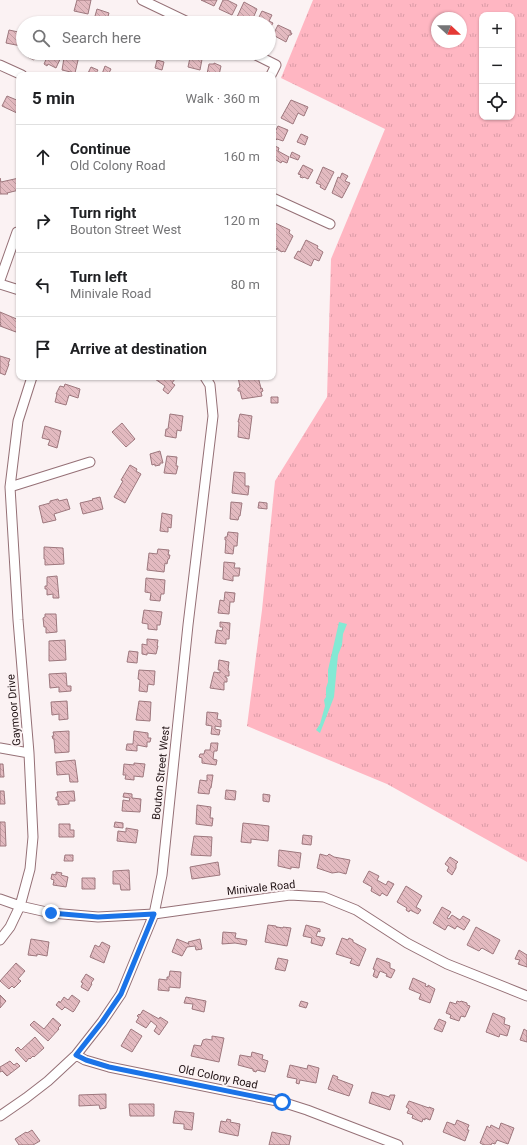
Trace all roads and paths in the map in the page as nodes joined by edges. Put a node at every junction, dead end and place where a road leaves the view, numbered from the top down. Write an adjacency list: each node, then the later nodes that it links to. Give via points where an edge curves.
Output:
1 (142, 0): 2 (street)
2 (175, 16)
3 (266, 60): 6 (street, via 276,65)
4 (0, 65): 5 (street)
5 (16, 72)
6 (272, 72)
7 (276, 199): 8 (street)
8 (330, 224)
9 (16, 235): 10 (street)
10 (0, 280)
11 (0, 284): 12 (street)
12 (16, 289)
13 (31, 380): 16 (street, Gaymoor Drive, via 18,421)
14 (207, 380): 21 (street, Bouton Street West, via 210,385 213,416 162,875)
15 (90, 462): 16 (street)
16 (10, 487): 18 (street, Gaymoor Drive)
17 (0, 748): 18 (street)
18 (29, 753): 20 (street, Gaymoor Drive, via 33,837 30,869)
19 (0, 899): 20 (street, Minivale Road)
20 (20, 906): 21 (street, Minivale Road, via 51,913 98,917); 22 (street, Gaymoor Drive, via 10,927)
21 (154, 914): 23 (street, Minivale Road, via 290,895 324,898 356,910 407,943 447,964); 24 (street, Bouton Street West, via 121,994)
22 (0, 940)
23 (527, 996)
24 (76, 1055): 25 (street, Bouton Street West, via 32,1094); 26 (street, Old Colony Road, via 109,1067 282,1102)
25 (0, 1116)
26 (398, 1145)

